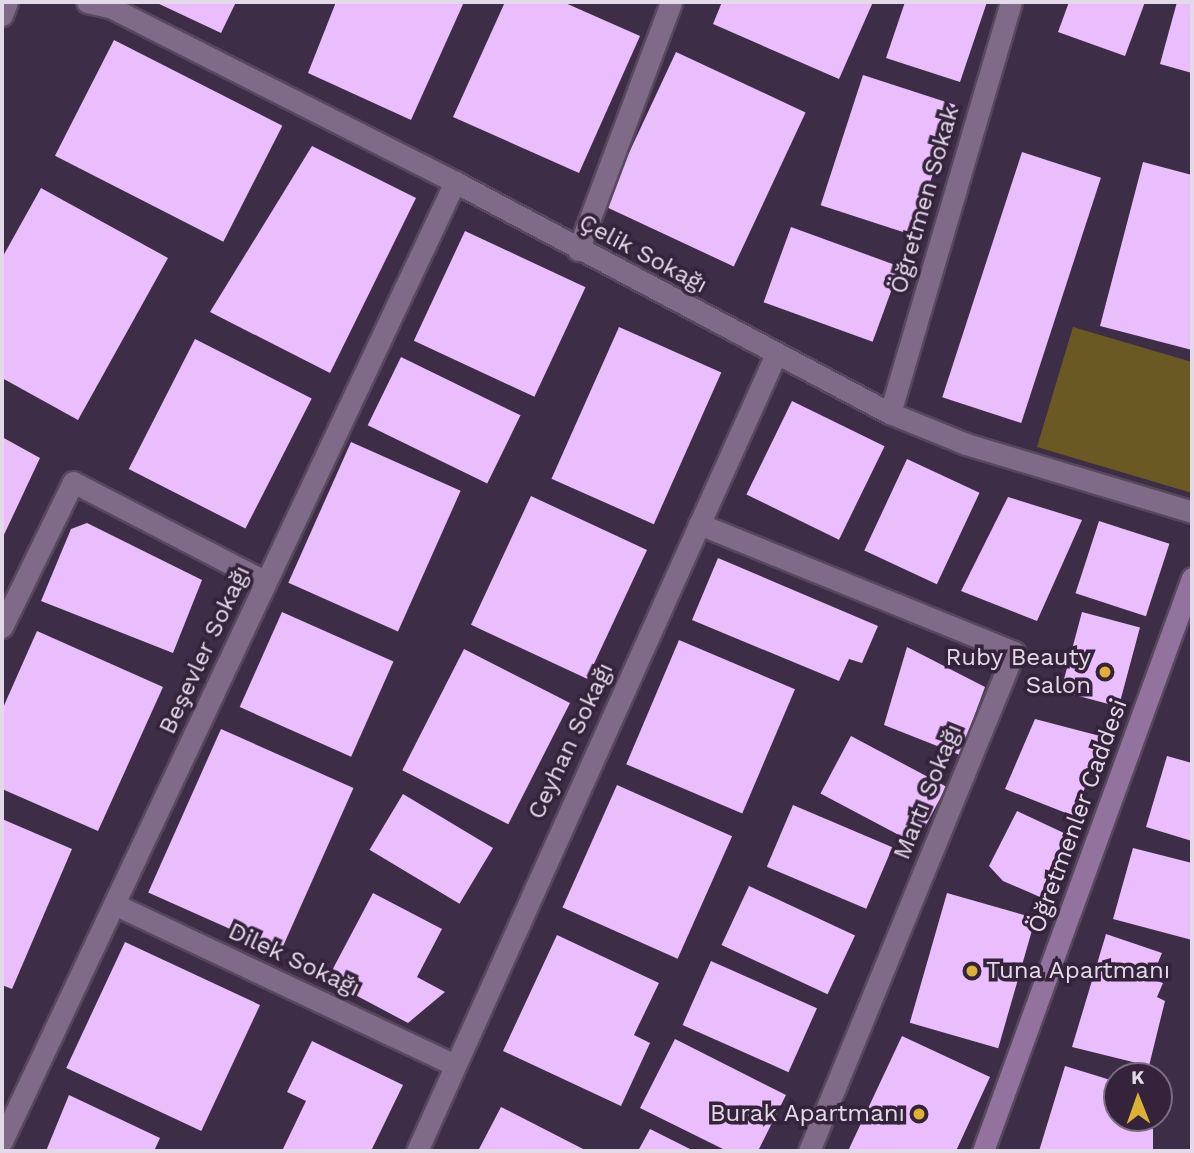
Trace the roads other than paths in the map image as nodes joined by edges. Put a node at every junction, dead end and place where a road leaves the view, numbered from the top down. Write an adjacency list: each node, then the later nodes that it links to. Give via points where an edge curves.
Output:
1 (6, 2): 5 (street)
2 (87, 2): 6 (street, Çelik Sokağı, via 112,8)
3 (671, 2): 7 (street)
4 (1011, 2): 9 (street, Öğretmen Sokak)
5 (2, 15)
6 (455, 182): 7 (street, Çelik Sokağı); 13 (street, Beşevler Sokağı)
7 (578, 250): 8 (street, Çelik Sokağı)
8 (776, 354): 9 (street, Çelik Sokağı); 11 (street, Ceyhan Sokağı)
9 (890, 413): 10 (street, Çelik Sokağı, via 966,444)
10 (1192, 512)
11 (699, 524): 16 (street, Ceyhan Sokağı); 19 (street, Martı Sokağı, via 1014,652)
12 (1192, 578): 20 (main road, Öğretmenler Caddesi)
13 (266, 582): 14 (street, via 73,482); 15 (street, Beşevler Sokağı)
14 (2, 627)
15 (114, 904): 16 (street, Dilek Sokağı); 17 (street, Beşevler Sokağı)
16 (453, 1064): 18 (street, Ceyhan Sokağı)
17 (2, 1141)
18 (417, 1151)
19 (809, 1151)
20 (984, 1151)

